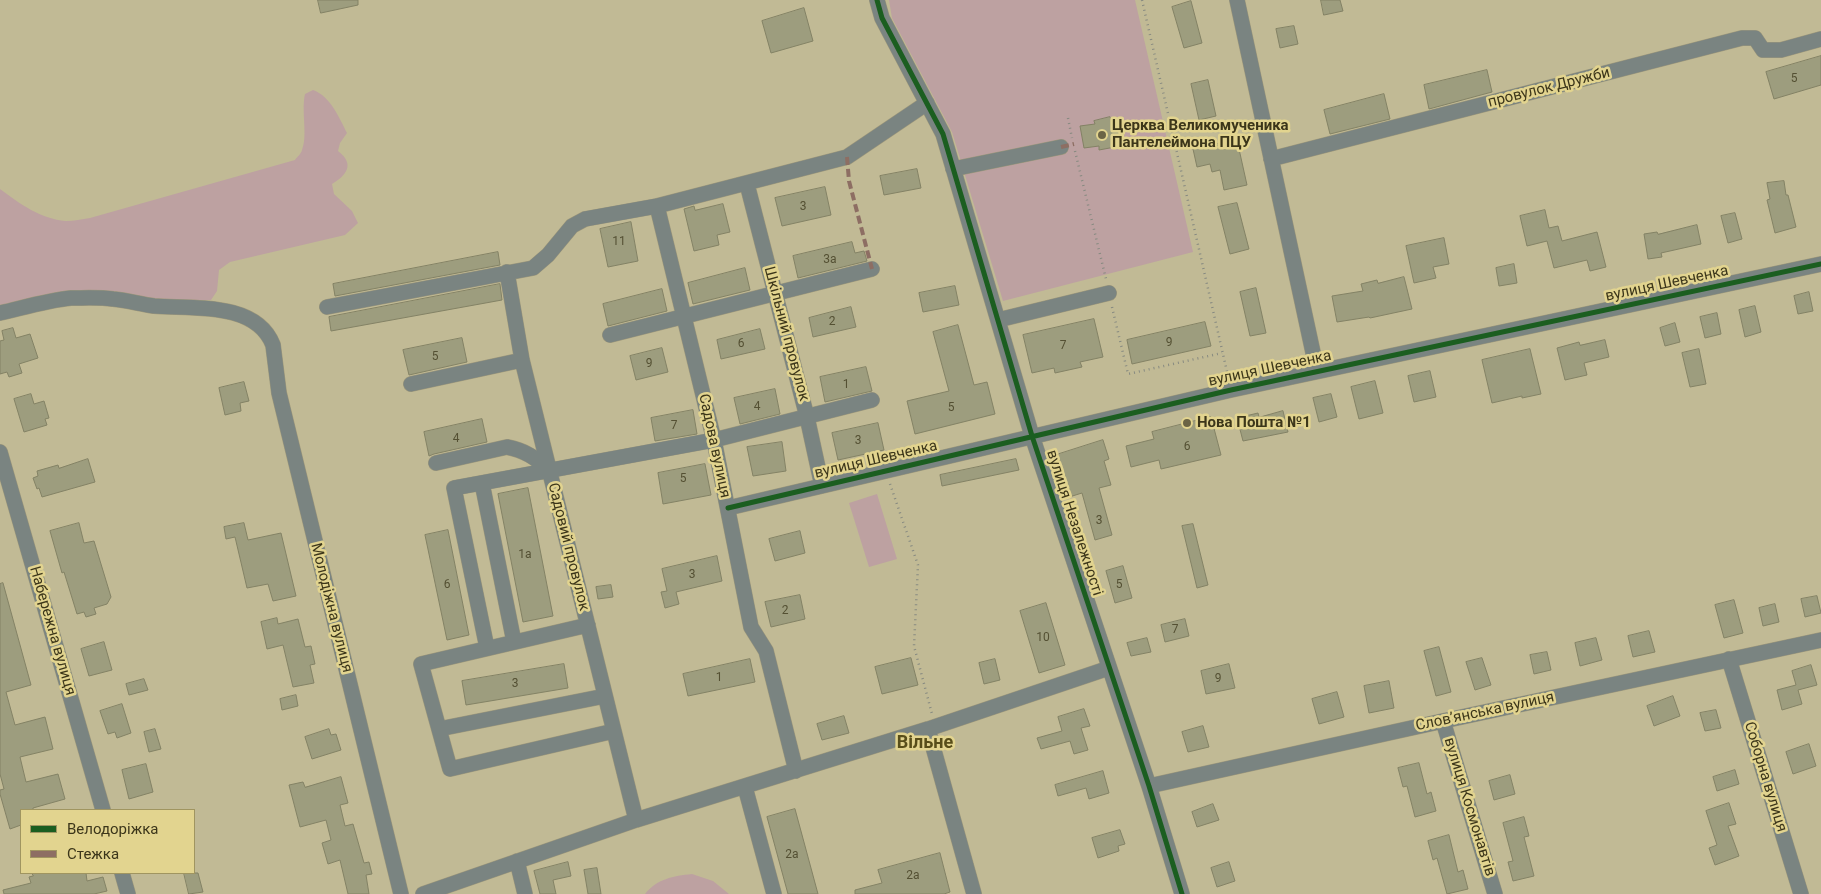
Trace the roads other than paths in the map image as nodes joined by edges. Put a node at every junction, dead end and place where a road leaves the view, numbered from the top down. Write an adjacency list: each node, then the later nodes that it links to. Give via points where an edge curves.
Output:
1 (877, 0): 4 (street, вулиця Незалежності, via 882,18)
2 (1236, 0): 6 (street)
3 (1821, 39): 6 (street, провулок Дружби, via 1781,50 1763,50 1755,38 1742,38)
4 (927, 103): 7 (street, вулиця Незалежності, via 943,134); 8 (street, via 846,157)
5 (1061, 146): 7 (street)
6 (1271, 159): 21 (street)
7 (953, 169): 18 (street, вулиця Незалежності)
8 (747, 184): 9 (street); 14 (street, Шкільний провулок)
9 (657, 206): 12 (street, via 585,219 572,226 533,268); 17 (street, Садова вулиця)
10 (1821, 264): 21 (street, вулиця Шевченка)
11 (872, 269): 14 (street)
12 (507, 272): 15 (street); 20 (street, Садовий провулок)
13 (1109, 293): 18 (street)
14 (775, 294): 17 (street); 24 (street, Шкільний провулок)
15 (327, 307)
16 (0, 313): 52 (street, Молодіжна вулиця, via 69,298 212,308 236,313 259,324 270,338 279,393)
17 (684, 316): 19 (street); 26 (street, Садова вулиця)
18 (998, 320): 25 (street, вулиця Незалежності)
19 (610, 335)
20 (522, 360): 22 (street); 29 (street, Садовий провулок)
21 (1317, 371): 25 (street, вулиця Шевченка)
22 (411, 384)
23 (872, 400): 24 (street)
24 (807, 416): 26 (street); 31 (street, Шкільний провулок)
25 (1032, 436): 31 (street, вулиця Шевченка); 38 (street, вулиця Незалежності)
26 (714, 440): 29 (street); 32 (street, Садова вулиця)
27 (0, 452): 47 (street, Набережна вулиця)
28 (436, 463): 29 (street, via 507,446 527,453)
29 (549, 470): 30 (street); 33 (street, Садовий провулок)
30 (482, 483): 35 (street); 36 (street, via 454,488)
31 (822, 486): 32 (street, вулиця Шевченка)
32 (728, 508): 44 (street, Садова вулиця, via 751,627 766,651)
33 (588, 624): 35 (street); 39 (street, Садовий провулок)
34 (1821, 640): 37 (street, Словʼянська вулиця)
35 (514, 642): 36 (street)
36 (487, 648): 42 (street, via 421,664)
37 (1729, 659): 40 (street, Словʼянська вулиця); 59 (street, Соборна вулиця)
38 (1109, 668): 41 (street); 45 (street, вулиця Незалежності)
39 (606, 696): 42 (street); 43 (street, Садовий провулок)
40 (1443, 721): 45 (street, Словʼянська вулиця); 58 (street, вулиця Космонавтів)
41 (932, 727): 44 (street); 56 (street)
42 (439, 729): 43 (street, via 450,768)
43 (614, 731): 48 (street, Садовий провулок)
44 (796, 770): 46 (street)
45 (1148, 786): 57 (street, вулиця Незалежності)
46 (745, 787): 48 (street); 55 (street)
47 (104, 809)
48 (636, 820): 49 (street)
49 (517, 861): 53 (street); 54 (street)
50 (122, 874): 51 (street)
51 (128, 894)
52 (401, 894)
53 (423, 894)
54 (524, 894)
55 (774, 894)
56 (974, 894)
57 (1182, 894)
58 (1495, 894)
59 (1801, 894)

